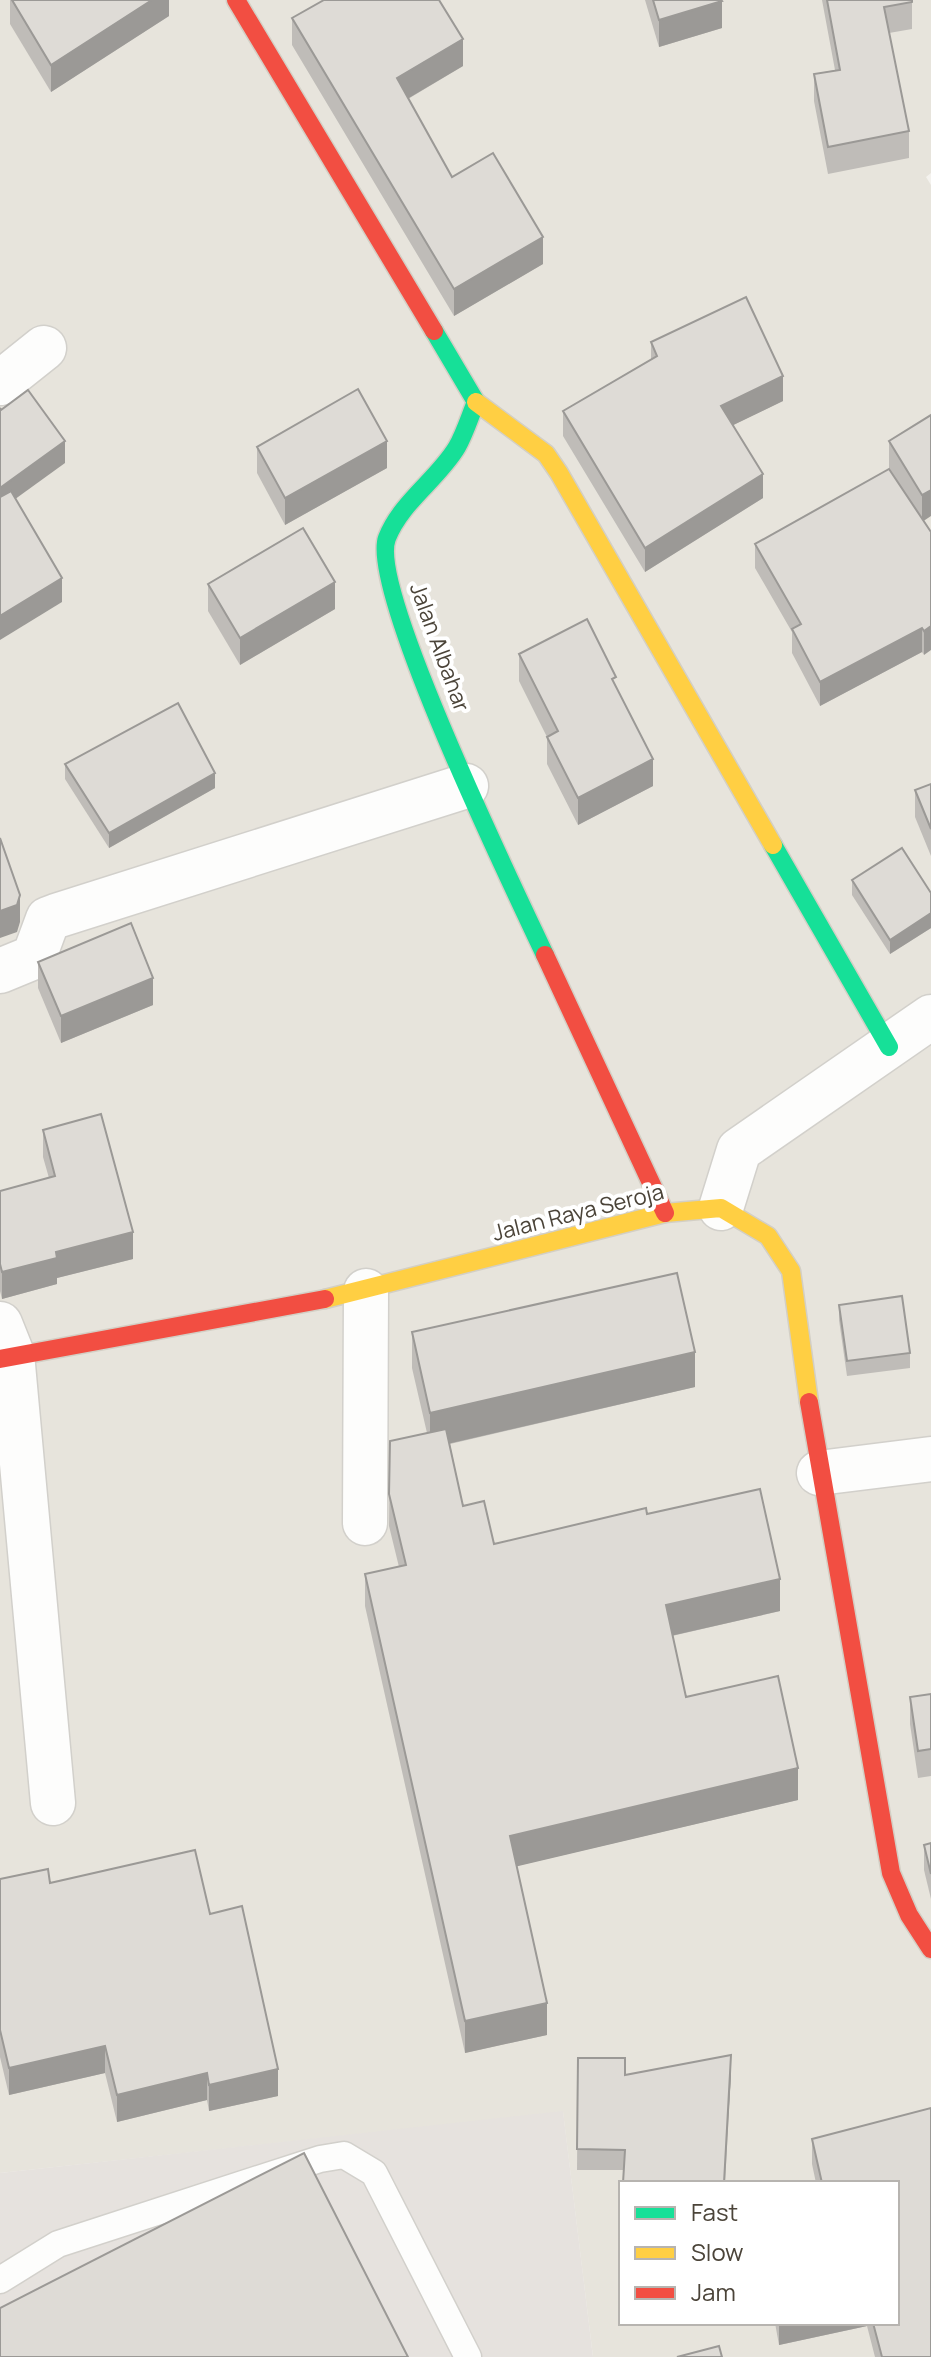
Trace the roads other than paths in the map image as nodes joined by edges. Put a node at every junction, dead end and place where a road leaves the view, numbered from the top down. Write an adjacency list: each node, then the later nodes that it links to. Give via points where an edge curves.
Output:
1 (236, 0): 4 (street)
2 (44, 348): 3 (street)
3 (0, 383)
4 (476, 402): 5 (street, Jalan Albahar, via 457,447 386,540 392,597); 8 (street, via 546,454 559,473)
5 (466, 786): 6 (street, via 56,916 46,923 34,957); 10 (street, Jalan Albahar)
6 (0, 971)
7 (931, 1017): 8 (street)
8 (889, 1047): 9 (street, via 739,1150)
9 (721, 1208): 10 (street, Jalan Raya Seroja); 14 (street, via 768,1236 791,1271)
10 (665, 1213): 11 (street, Jalan Raya Seroja)
11 (366, 1291): 12 (street, Jalan Raya Seroja); 15 (street)
12 (4, 1346): 16 (street)
13 (931, 1459): 14 (street)
14 (819, 1473): 17 (street, via 891,1873)
15 (365, 1523)
16 (53, 1803)
17 (931, 1949)
18 (0, 2280): 19 (lane, via 58,2244 344,2155 374,2173)
19 (468, 2357)

